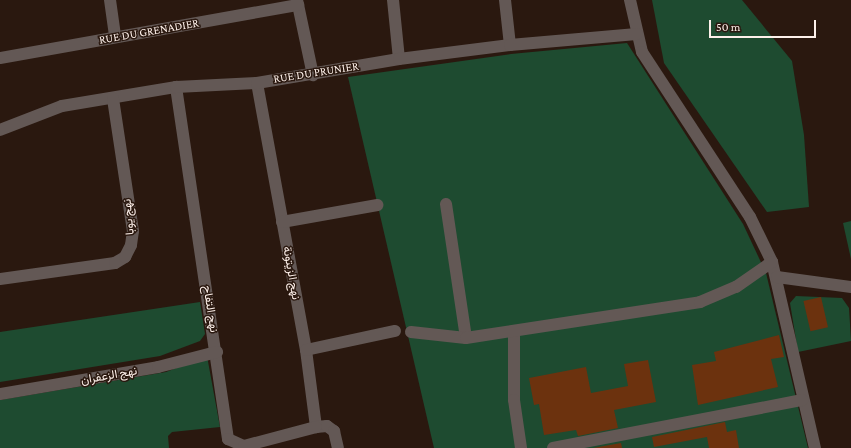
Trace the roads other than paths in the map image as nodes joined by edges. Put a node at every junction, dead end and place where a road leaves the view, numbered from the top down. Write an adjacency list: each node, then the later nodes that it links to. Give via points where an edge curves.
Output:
1 (110, 0): 7 (street)
2 (393, 0): 10 (street)
3 (505, 0): 8 (street)
4 (630, 0): 6 (street)
5 (298, 3): 7 (street, RUE DU GRENADIER); 11 (street)
6 (637, 34): 8 (street, RUE DU PRUNIER); 19 (street, via 642,52 750,217)
7 (115, 37): 9 (street, RUE DU GRENADIER)
8 (510, 45): 10 (street, RUE DU PRUNIER)
9 (0, 58)
10 (399, 59): 11 (street, RUE DU PRUNIER)
11 (313, 75): 12 (street, RUE DU PRUNIER)
12 (257, 83): 13 (street, RUE DU PRUNIER); 18 (street, نهج الزيتونة)
13 (176, 87): 14 (street, RUE DU PRUNIER); 28 (street, نهج التفاح)
14 (113, 98): 15 (street, RUE DU PRUNIER, via 49,110); 21 (street, نهج يوبا, via 132,231 132,244 125,257 115,263)
15 (0, 130)
16 (446, 204): 26 (street)
17 (377, 205): 18 (street)
18 (282, 222): 27 (street, نهج الزيتونة)
19 (772, 262): 20 (street); 24 (street, via 736,287 700,302)
20 (777, 277): 22 (street); 30 (street)
21 (0, 279)
22 (851, 287)
23 (395, 331): 27 (street)
24 (514, 331): 26 (street); 33 (street, via 514,400)
25 (411, 332): 26 (street)
26 (466, 338)
27 (306, 350): 31 (street, نهج الزيتونة)
28 (217, 352): 29 (street, نهج الزعفران, via 158,367); 31 (street, نهج التفاح, via 225,428 228,439 234,445 251,445)
29 (0, 394)
30 (802, 400): 34 (street); 35 (street)
31 (316, 427): 32 (street, via 327,426 334,431)
32 (338, 448)
33 (521, 448)
34 (553, 448)
35 (815, 448)

